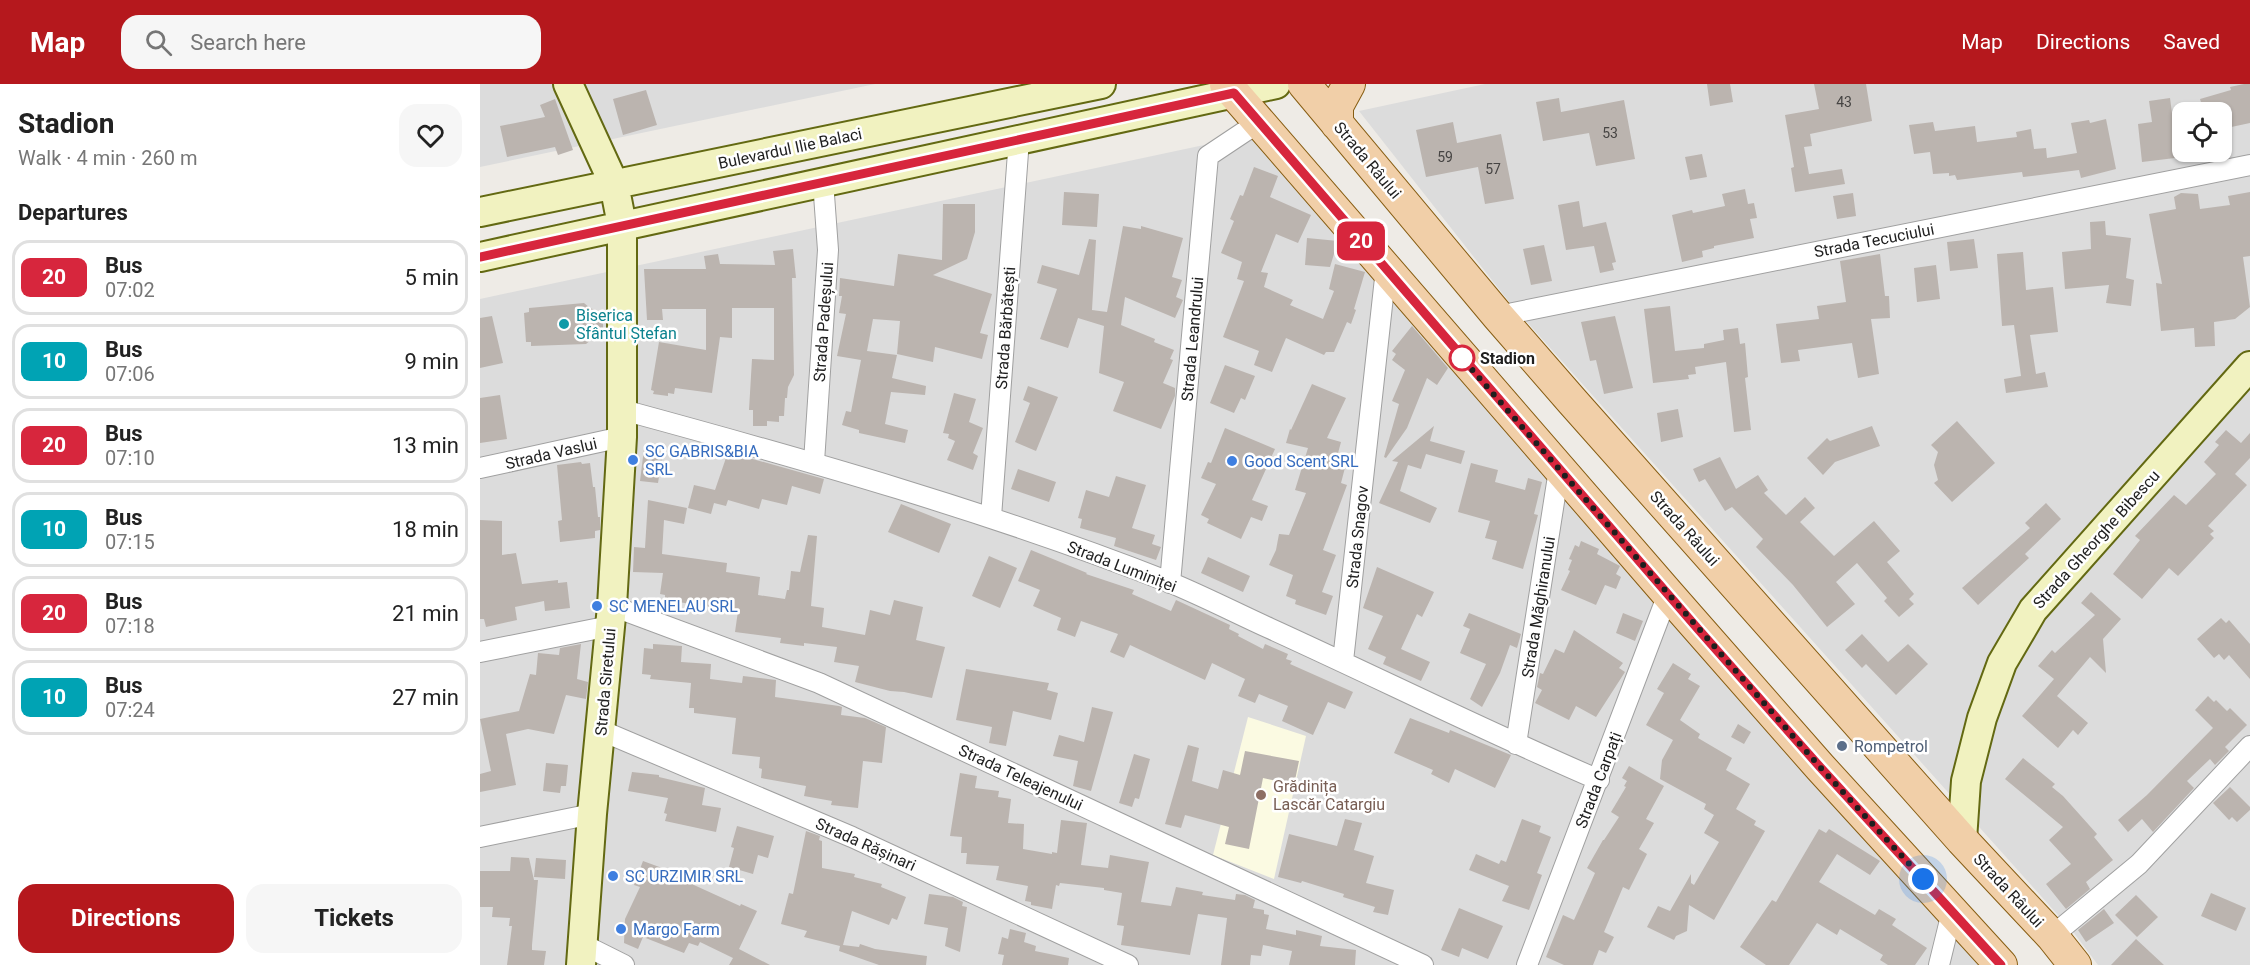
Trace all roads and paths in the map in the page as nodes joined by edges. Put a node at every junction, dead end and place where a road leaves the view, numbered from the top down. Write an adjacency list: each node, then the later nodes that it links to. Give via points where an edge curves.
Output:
1 (568, 84): 12 (main road, Strada Siretului)
2 (1101, 84): 12 (main road, Bulevardul Ilie Balaci)
3 (1276, 84): 6 (main road)
4 (1304, 84): 8 (main road, Strada Râului)
5 (1349, 84): 8 (main road, via 1337,106)
6 (1230, 88): 7 (main road); 9 (main road)
7 (1259, 122): 16 (main road); 24 (street, Strada Leandrului, via 1208,156)
8 (1337, 124): 17 (main road, Strada Râului)
9 (1019, 139): 11 (main road); 23 (street, Strada Bărbătești)
10 (2250, 165): 17 (street, Strada Tecuciului)
11 (823, 182): 14 (main road); 20 (street, Strada Padeșului, via 828,250)
12 (614, 184): 13 (main road, Bulevardul Ilie Balaci); 14 (main road, Strada Siretului)
13 (480, 212)
14 (622, 225): 15 (main road); 19 (main road, Strada Siretului)
15 (480, 257)
16 (1386, 269): 22 (main road); 28 (street, Strada Snagov)
17 (1498, 316): 35 (main road, Strada Râului)
18 (2250, 366): 35 (main road, Strada Gheorghe Bibescu, via 2033,610 2002,663 1982,718 1966,781)
19 (622, 424): 20 (street, Strada Luminiței); 21 (street, Strada Vaslui); 26 (main road, Strada Siretului)
20 (814, 462): 23 (street, Strada Luminiței)
21 (480, 468)
22 (1559, 470): 25 (main road); 30 (street, Strada Măghiranului)
23 (991, 517): 24 (street, Strada Luminiței)
24 (1170, 583): 28 (street, Strada Luminiței)
25 (1668, 594): 32 (street, Strada Carpați); 36 (main road)
26 (611, 616): 27 (street); 29 (main road, Strada Siretului); 41 (street, Strada Teleajenului, via 819,683)
27 (480, 652)
28 (1343, 661): 30 (street, Strada Luminiței)
29 (600, 730): 33 (main road, Strada Siretului); 40 (street, Strada Rășinari, via 852,837)
30 (1516, 744): 32 (street, Strada Luminiței)
31 (2250, 746): 37 (street, via 2139,864)
32 (1599, 780): 42 (street, Strada Carpați)
33 (592, 814): 34 (street); 38 (main road, Strada Siretului)
34 (480, 837)
35 (1962, 840): 37 (main road, Strada Râului)
36 (1952, 912): 43 (street); 44 (main road)
37 (2052, 936): 45 (main road, Strada Râului)
38 (581, 955): 39 (street)
39 (624, 965)
40 (1128, 965)
41 (1423, 965)
42 (1527, 965)
43 (1939, 965)
44 (2001, 965)
45 (2075, 965)

